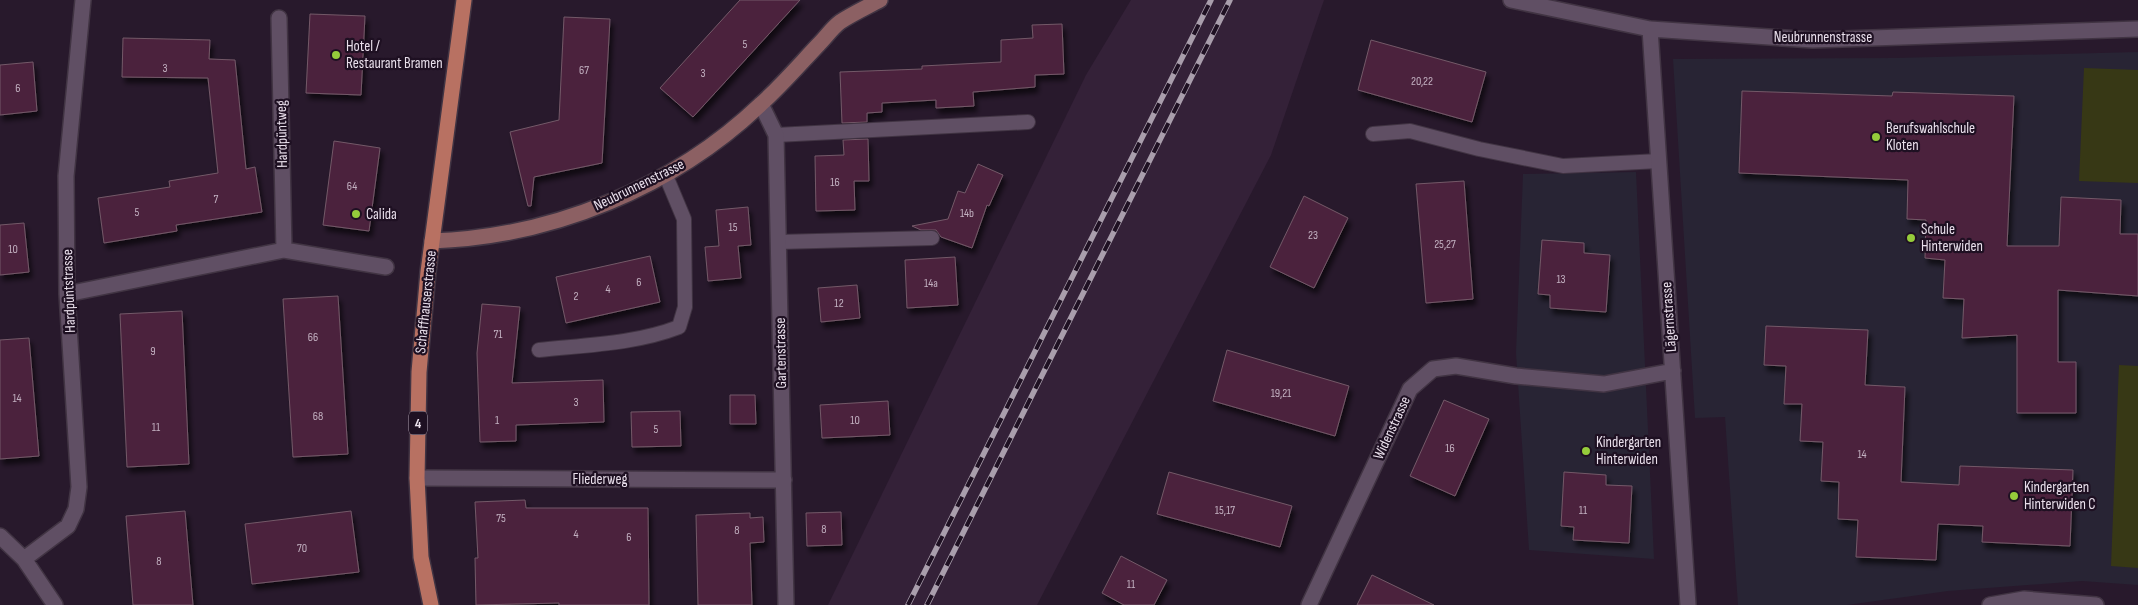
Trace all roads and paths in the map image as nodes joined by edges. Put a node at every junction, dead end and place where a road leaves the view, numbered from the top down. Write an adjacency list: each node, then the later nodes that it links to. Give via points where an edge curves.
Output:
1 (83, 0): 19 (street, Hardpüntstrasse, via 66,176)
2 (464, 0): 15 (main road, Schaffhauserstrasse / 4)
3 (880, 0): 8 (street, Neubrunnenstrasse, via 839,23)
4 (1511, 0): 6 (street, Neubrunnenstrasse)
5 (279, 18): 17 (street, Hardpüntweg)
6 (1650, 29): 7 (street, Neubrunnenstrasse, via 1813,40); 12 (street, Lägernstrasse)
7 (2138, 29)
8 (761, 104): 11 (street, Gartenstrasse); 13 (street, Neubrunnenstrasse, via 710,148)
9 (1028, 122): 11 (lane)
10 (1373, 134): 12 (lane, via 1410,131 1563,166)
11 (776, 135): 16 (street, Gartenstrasse)
12 (1659, 161): 21 (street, Lägernstrasse)
13 (666, 176): 15 (street, Neubrunnenstrasse, via 606,204 544,225 468,239); 20 (lane, via 684,219 684,307 679,327 658,335 612,343)
14 (932, 238): 16 (lane)
15 (432, 241): 22 (main road, Schaffhauserstrasse / 4, via 419,372)
16 (778, 242): 23 (street, Gartenstrasse)
17 (284, 250): 18 (street); 19 (street)
18 (386, 267)
19 (67, 294): 25 (street, Hardpüntstrasse, via 79,488 76,509 68,526)
20 (539, 350)
21 (1673, 371): 29 (street, Widenstrasse, via 1604,384 1516,376 1456,366 1433,369 1410,389); 30 (street, Lägernstrasse)
22 (417, 478): 23 (street, Fliederweg); 27 (main road, Schaffhauserstrasse / 4, via 421,557)
23 (784, 480): 28 (street, Gartenstrasse)
24 (0, 536): 25 (street)
25 (24, 560): 26 (street)
26 (55, 605)
27 (431, 605)
28 (786, 605)
29 (1309, 605)
30 (1688, 605)
31 (1990, 605): 32 (street, via 2024,600)
32 (2096, 605)

